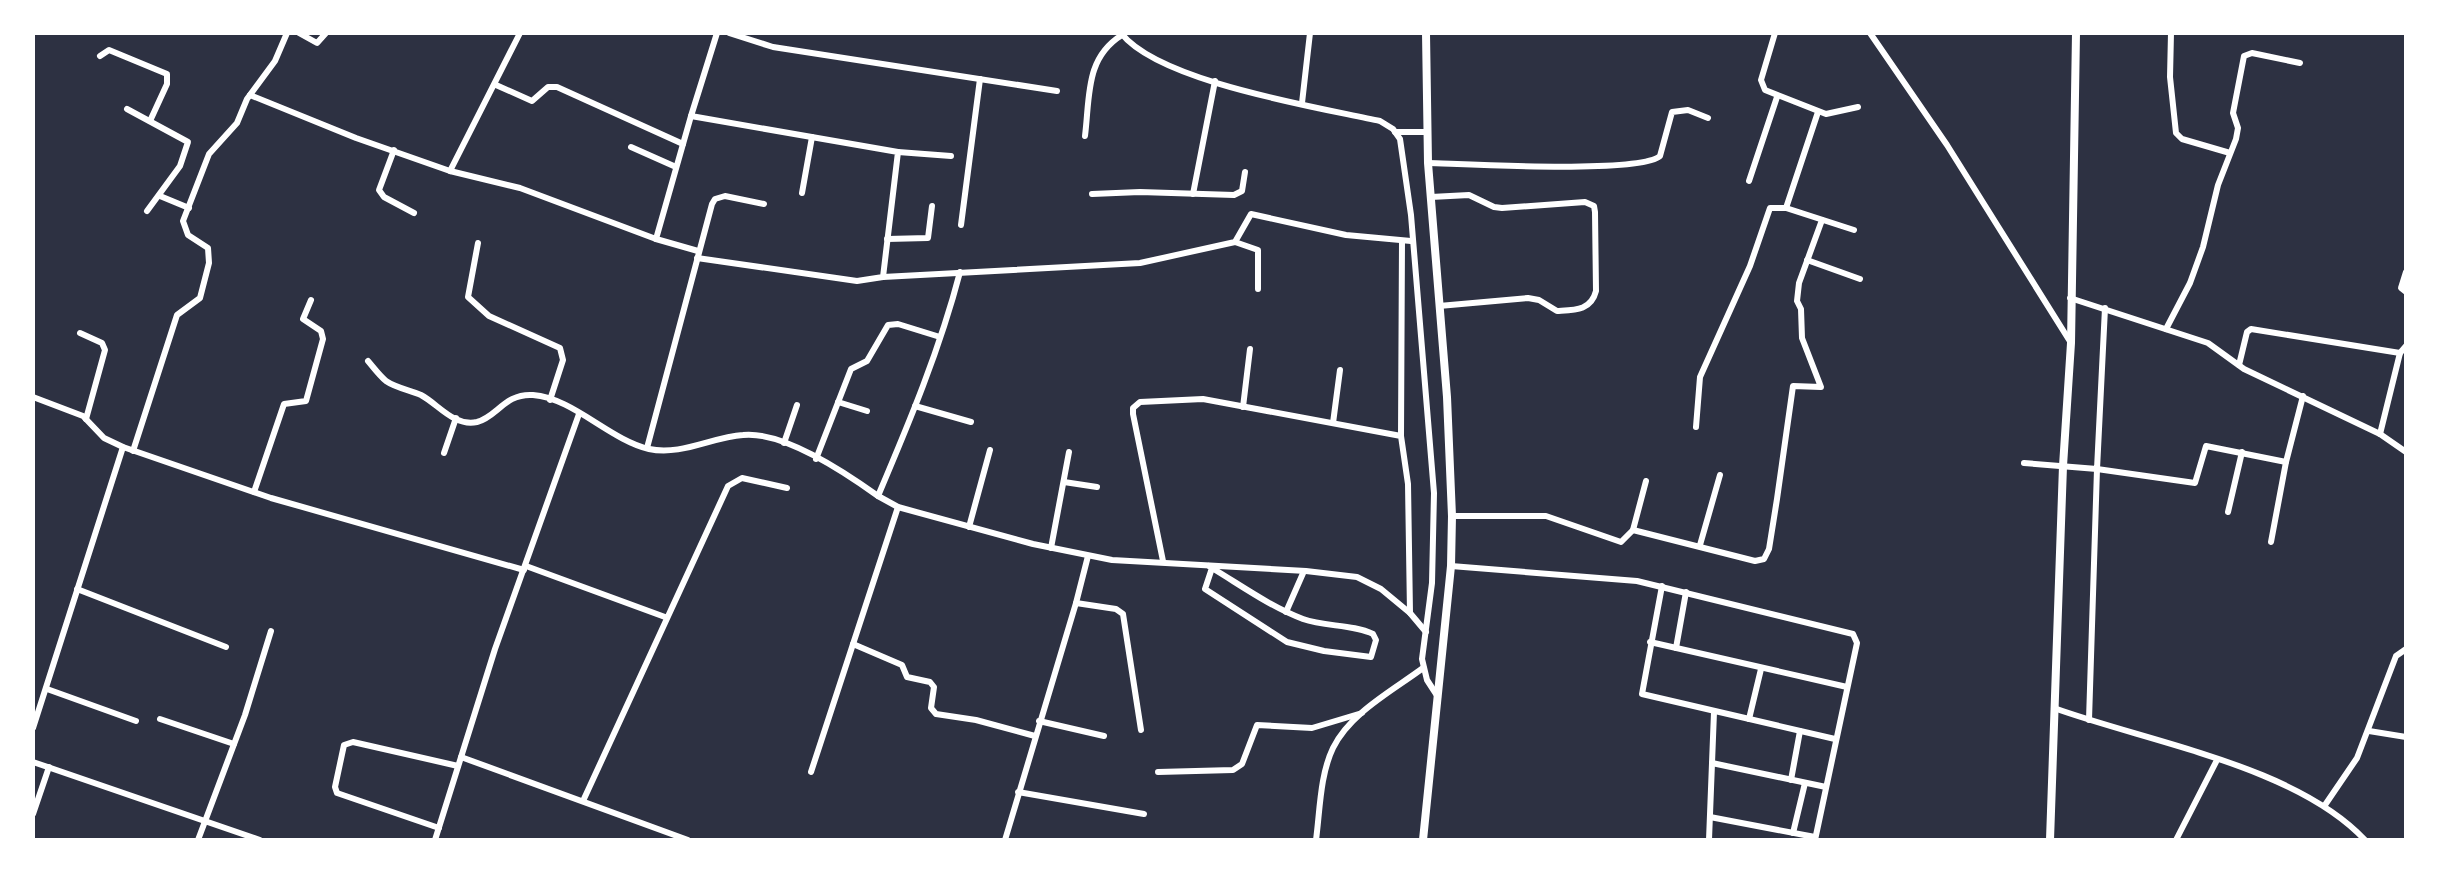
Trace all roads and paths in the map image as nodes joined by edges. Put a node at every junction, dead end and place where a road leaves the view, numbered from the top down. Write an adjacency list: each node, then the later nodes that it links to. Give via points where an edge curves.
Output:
1 (287, 33): 20 (street, via 272,68)
2 (299, 33): 3 (street, via 317,43)
3 (326, 33)
4 (520, 33): 18 (street)
5 (718, 33): 26 (street)
6 (729, 33): 16 (street, via 773,47)
7 (1310, 33): 22 (street)
8 (1426, 33): 30 (street)
9 (1775, 33): 21 (street, via 1761,80 1765,90)
10 (1870, 33): 79 (street, via 1947,145)
11 (2076, 33): 72 (street)
12 (2171, 33): 37 (street, via 2176,133 2182,139)
13 (1121, 34): 17 (street, via 1142,54 1160,63); 31 (street, via 1106,45 1094,68)
14 (100, 56): 28 (street, via 109,50 167,74)
15 (2300, 63): 37 (street, via 2252,53 2244,56 2233,113 2238,132)
16 (980, 79): 19 (street); 56 (street)
17 (1215, 81): 22 (street); 46 (street)
18 (496, 85): 33 (street, via 532,101 548,87 557,86); 41 (street)
19 (1057, 91)
20 (250, 95): 35 (street); 51 (street, via 236,122 206,160)
21 (1777, 97): 25 (street); 43 (street)
22 (1302, 103): 29 (street, via 1380,121)
23 (1858, 107): 25 (street, via 1838,114)
24 (127, 108): 28 (street)
25 (1818, 112): 52 (street)
26 (691, 116): 32 (street); 33 (street)
27 (1708, 118): 39 (street, via 1688,110 1672,113 1660,156 1649,162)
28 (150, 121): 47 (street, via 187,139 189,145)
29 (1395, 132): 30 (street); 61 (street, via 1405,164)
30 (1428, 132): 39 (street)
31 (1085, 136)
32 (812, 137): 36 (street); 44 (street)
33 (683, 144): 40 (street)
34 (631, 147): 40 (street)
35 (394, 150): 41 (street); 54 (street, via 379,190)
36 (898, 152): 38 (street); 59 (street)
37 (2230, 153): 76 (street, via 2190,283)
38 (951, 156)
39 (1428, 163): 48 (street)
40 (676, 167): 58 (street)
41 (450, 171): 58 (street, via 520,188)
42 (1245, 172): 46 (street, via 1239,194)
43 (1749, 181)
44 (802, 192)
45 (1092, 194): 46 (street)
46 (1193, 194)
47 (160, 196): 51 (street); 53 (street)
48 (1431, 197): 74 (street); 74 (street, via 1469,195 1493,208 1585,202 1594,206 1595,212 1596,291 1585,308 1557,311 1528,298)
49 (764, 204): 64 (street, via 725,196 715,199)
50 (932, 206): 59 (street, via 928,238)
51 (189, 208): 106 (street, via 184,231 208,247 209,263 200,298 177,315)
52 (1786, 208): 55 (street); 99 (street, via 1770,208 1750,267 1700,377)
53 (147, 211)
54 (414, 213)
55 (1822, 220): 57 (street); 65 (street)
56 (961, 225)
57 (1854, 230)
58 (656, 239): 64 (street)
59 (887, 239): 68 (street)
60 (1402, 241): 61 (street); 62 (street, via 1346,235 1251,214); 101 (street)
61 (1411, 241): 146 (street, via 1434,493)
62 (1235, 242): 66 (street, via 1140,263); 70 (street, via 1258,250)
63 (478, 243): 88 (street, via 468,297 489,316 560,348 563,360)
64 (698, 255): 68 (street, via 857,281); 104 (street)
65 (1807, 260): 69 (street); 129 (street, via 1797,300 1802,338 1821,387 1794,386 1769,549 1764,559 1755,561)
66 (960, 272): 68 (street); 78 (street)
67 (2406, 272): 71 (street, via 2401,288)
68 (883, 277)
69 (1860, 279)
70 (1258, 289)
71 (2406, 292)
72 (2070, 298): 75 (street); 79 (street)
73 (311, 300): 121 (street, via 303,319 321,331 323,339 306,401 284,404)
74 (1439, 306): 125 (street)
75 (2105, 308): 76 (street); 115 (street)
76 (2166, 329): 84 (street, via 2208,343)
77 (80, 333): 96 (street, via 102,343 105,350)
78 (940, 337): 89 (street, via 888,325 865,364 851,369); 91 (street)
79 (2071, 343): 114 (street)
80 (2406, 346): 82 (street)
81 (1250, 349): 92 (street)
82 (2400, 353): 84 (street, via 2251,329); 100 (street)
83 (368, 361): 95 (street, via 387,382 422,396)
84 (2239, 365): 86 (street)
85 (1340, 370): 98 (street)
86 (2303, 396): 100 (street); 112 (street)
87 (33, 397): 96 (street)
88 (550, 400): 94 (street); 95 (street, via 523,396 503,403 480,421)
89 (838, 402): 93 (street); 111 (street)
90 (797, 405): 102 (street)
91 (915, 406): 97 (street); 122 (street)
92 (1243, 407): 98 (street); 132 (street, via 1190,398 1139,402 1133,408)
93 (867, 411)
94 (579, 414): 104 (street); 135 (street)
95 (456, 418): 110 (street)
96 (86, 419): 103 (street, via 104,438)
97 (971, 422)
98 (1333, 423): 101 (street)
99 (1696, 428)
100 (2380, 434): 109 (street)
101 (1401, 436): 143 (street, via 1408,484)
102 (784, 443): 104 (street, via 755,434 683,448); 111 (street)
103 (123, 447): 106 (street); 139 (street)
104 (647, 448)
105 (990, 450): 126 (street)
106 (133, 451): 121 (street)
107 (1069, 452): 118 (street)
108 (2242, 452): 112 (street); 115 (street, via 2206,446 2195,483); 124 (street)
109 (2406, 452)
110 (444, 453)
111 (816, 459): 122 (street)
112 (2286, 462): 128 (street)
113 (2024, 463): 114 (street)
114 (2063, 466): 115 (street); 157 (street)
115 (2097, 469): 162 (street)
116 (1720, 475): 129 (street)
117 (1646, 481): 127 (street)
118 (1064, 482): 119 (street); 130 (street)
119 (1097, 487)
120 (787, 488): 144 (street, via 742,478 731,482)
121 (254, 492): 135 (street)
122 (878, 496): 123 (street)
123 (898, 507): 126 (street); 148 (street)
124 (2228, 512)
125 (1452, 516): 127 (street, via 1546,516 1621,542); 134 (street)
126 (969, 527): 130 (street)
127 (1633, 530): 129 (street)
128 (2271, 542)
129 (1700, 545)
130 (1051, 548): 131 (street)
131 (1088, 556): 132 (street); 141 (street)
132 (1163, 561): 133 (street)
133 (1205, 564): 136 (street); 137 (street)
134 (1451, 566): 138 (street); 156 (street)
135 (525, 568): 144 (street); 174 (street)
136 (1212, 568): 142 (street); 142 (street, via 1205,589 1278,638 1324,651 1371,657 1376,640 1373,634)
137 (1304, 571): 142 (street); 143 (street, via 1369,582)
138 (1662, 586): 140 (street); 147 (street)
139 (77, 589): 149 (street); 155 (street)
140 (1686, 592): 150 (street); 154 (street, via 1853,634 1857,643)
141 (1076, 603): 164 (street); 166 (street, via 1123,614)
142 (1286, 612)
143 (1410, 613): 146 (street)
144 (666, 617): 186 (street)
145 (271, 631): 173 (street)
146 (1426, 632): 152 (street)
147 (1650, 642): 150 (street); 158 (street, via 1642,694)
148 (853, 644): 169 (street, via 902,665 907,677 930,682 934,687 931,708 936,714); 180 (street)
149 (226, 647)
150 (1676, 648): 153 (street)
151 (2406, 649): 168 (street, via 2396,656)
152 (1423, 668): 156 (street); 159 (street)
153 (1761, 669): 154 (street); 161 (street)
154 (1847, 687): 172 (street)
155 (47, 688): 163 (street); 165 (street)
156 (1439, 698): 202 (street)
157 (2054, 708): 162 (street); 205 (street)
158 (1714, 712): 161 (street); 177 (street)
159 (1362, 713): 181 (street, via 1312,728 1257,725 1242,764 1233,770); 201 (street, via 1332,749)
160 (160, 719): 173 (street)
161 (1749, 719): 167 (street)
162 (2089, 720): 175 (street)
163 (136, 721)
164 (1039, 721): 169 (street); 170 (street)
165 (33, 728)
166 (1141, 730)
167 (1800, 731): 172 (street); 182 (street)
168 (2369, 731): 171 (street); 187 (street)
169 (1035, 736): 185 (street)
170 (1104, 736)
171 (2406, 737)
172 (1835, 739): 184 (street)
173 (234, 744): 191 (street)
174 (461, 757): 178 (street); 186 (street)
175 (2217, 760): 187 (street); 206 (street)
176 (33, 762): 179 (street)
177 (1712, 763): 182 (street); 190 (street)
178 (458, 766): 192 (street); 192 (street, via 353,741 344,745 337,793)
179 (49, 767): 188 (street); 191 (street)
180 (811, 772)
181 (1158, 772)
182 (1791, 780): 183 (street)
183 (1805, 783): 184 (street); 194 (street)
184 (1826, 787): 195 (street)
185 (1018, 792): 189 (street); 200 (street)
186 (583, 801): 199 (street)
187 (2325, 805): 207 (street)
188 (33, 814)
189 (1144, 814)
190 (1710, 817): 193 (street); 203 (street)
191 (205, 820): 196 (street); 197 (street)
192 (439, 828): 198 (street)
193 (1772, 829): 194 (street); 204 (street)
194 (1797, 836): 195 (street)
195 (1815, 838)
196 (198, 840)
197 (260, 840)
198 (436, 840)
199 (688, 840)
200 (1004, 840)
201 (1316, 840)
202 (1423, 840)
203 (1709, 840)
204 (1770, 840)
205 (2050, 840)
206 (2176, 840)
207 (2365, 840)

